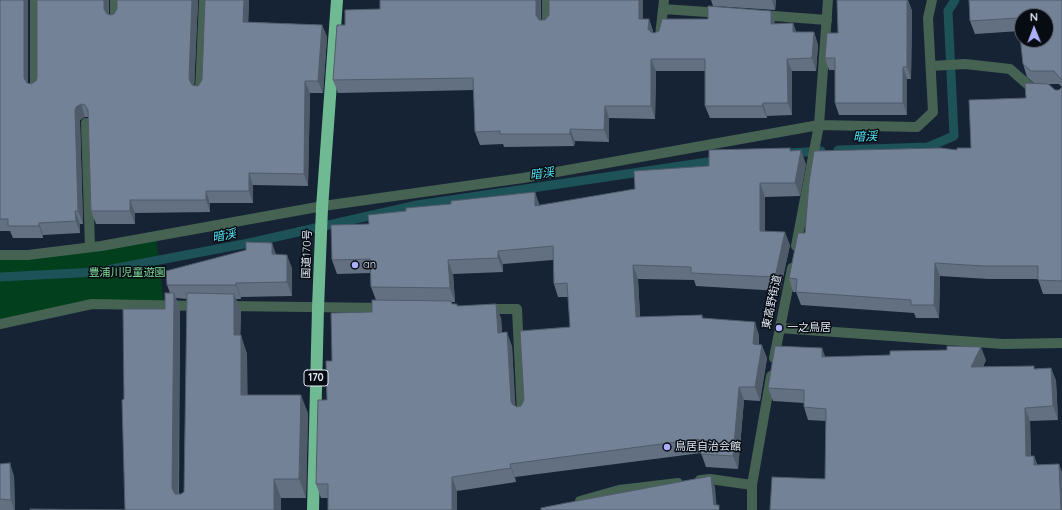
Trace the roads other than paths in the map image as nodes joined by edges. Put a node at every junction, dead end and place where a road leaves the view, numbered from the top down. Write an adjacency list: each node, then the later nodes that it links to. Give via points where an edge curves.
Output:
1 (35, 0): 16 (street)
2 (116, 0): 12 (street)
3 (204, 0): 18 (street)
4 (337, 0): 21 (highway, 国道170号 / 170)
5 (547, 0): 13 (street)
6 (828, 0): 11 (street, 東高野街道)
7 (932, 0): 15 (street, via 928,18)
8 (663, 5): 9 (street); 14 (street)
9 (733, 14)
10 (749, 15): 11 (street)
11 (827, 20): 20 (street, 東高野街道)
12 (115, 21)
13 (547, 27)
14 (659, 39)
15 (931, 66): 17 (street, via 965,64 1010,69 1033,91); 20 (street, via 933,112 917,127)
16 (35, 90)
17 (1049, 91)
18 (200, 92)
19 (86, 123): 22 (street)
20 (818, 128): 21 (street, via 523,178); 28 (street, 東高野街道)
21 (322, 207): 22 (street); 24 (highway, 国道170号 / 170)
22 (90, 247): 23 (street, via 28,255)
23 (0, 255)
24 (318, 308): 25 (street); 27 (street, via 214,306 187,309 92,304); 33 (highway, 国道170号 / 170)
25 (398, 308)
26 (478, 309): 30 (street, via 517,309)
27 (0, 324)
28 (779, 328): 29 (street, via 1003,344); 31 (street, 東高野街道)
29 (1062, 343)
30 (522, 414)
31 (752, 485): 32 (street, via 710,479 619,490); 34 (street, 東高野街道)
32 (567, 506)
33 (313, 510)
34 (752, 510)

